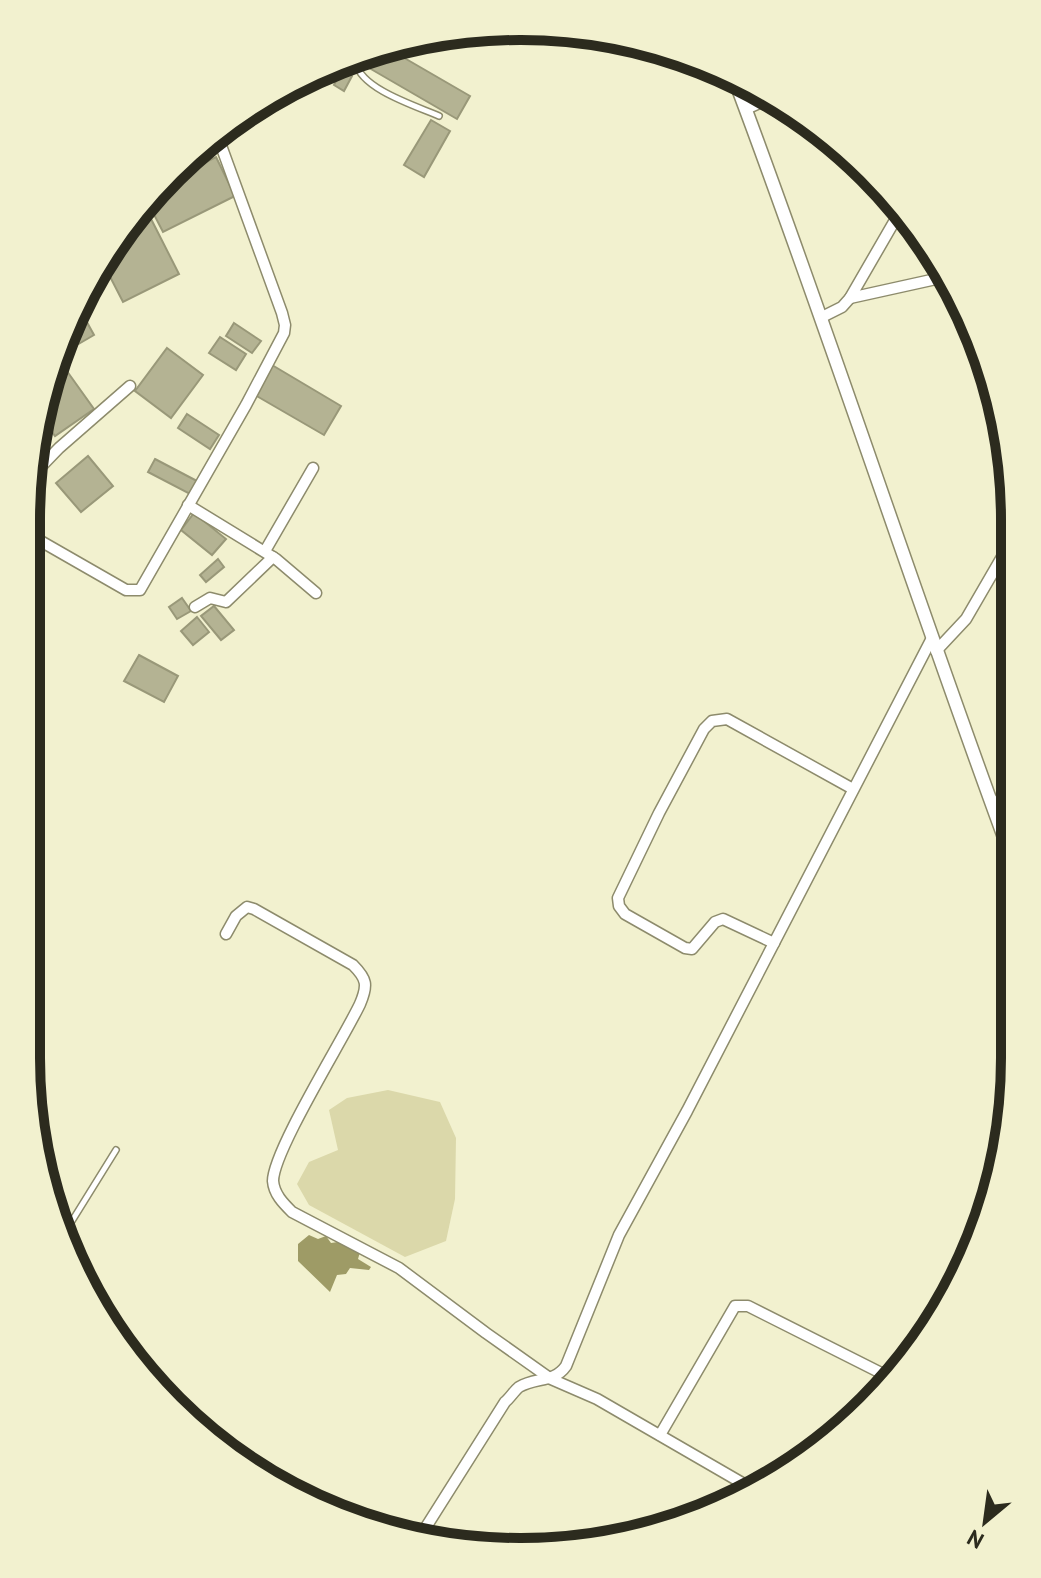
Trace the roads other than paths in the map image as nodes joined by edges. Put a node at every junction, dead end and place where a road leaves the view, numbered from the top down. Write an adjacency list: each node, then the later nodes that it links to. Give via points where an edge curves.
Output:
1 (357, 69): 5 (lane, via 371,85)
2 (740, 93): 4 (street)
3 (759, 103): 4 (street)
4 (746, 109): 10 (street)
5 (439, 116)
6 (221, 145): 14 (street, via 285,325)
7 (895, 220): 9 (street)
8 (936, 279): 9 (street)
9 (850, 298): 10 (street)
10 (822, 317): 20 (street)
11 (130, 386): 12 (street)
12 (43, 464)
13 (313, 468): 16 (street)
14 (188, 505): 15 (street, via 144,585 134,592); 16 (street)
15 (40, 540)
16 (269, 554): 18 (street); 19 (street, via 226,602 210,598)
17 (1001, 559): 20 (street, via 966,619)
18 (316, 593)
19 (195, 607)
20 (934, 644): 21 (street); 23 (street)
21 (853, 789): 26 (street); 26 (street, via 727,719 712,721 618,898 625,914 685,948 692,949 723,919)
22 (1001, 792): 23 (lane)
23 (993, 806): 24 (street)
24 (1001, 828)
25 (226, 934): 30 (street, via 242,909 254,909 353,965 367,985 288,1137 274,1172 276,1194 292,1212 399,1268)
26 (774, 943): 30 (street, via 619,1235 566,1366)
27 (116, 1150): 28 (lane)
28 (70, 1224)
29 (882, 1374): 31 (street, via 748,1306 735,1306)
30 (551, 1379): 31 (street); 33 (street, via 519,1387 505,1402)
31 (660, 1435): 32 (street)
32 (743, 1483)
33 (425, 1529)

